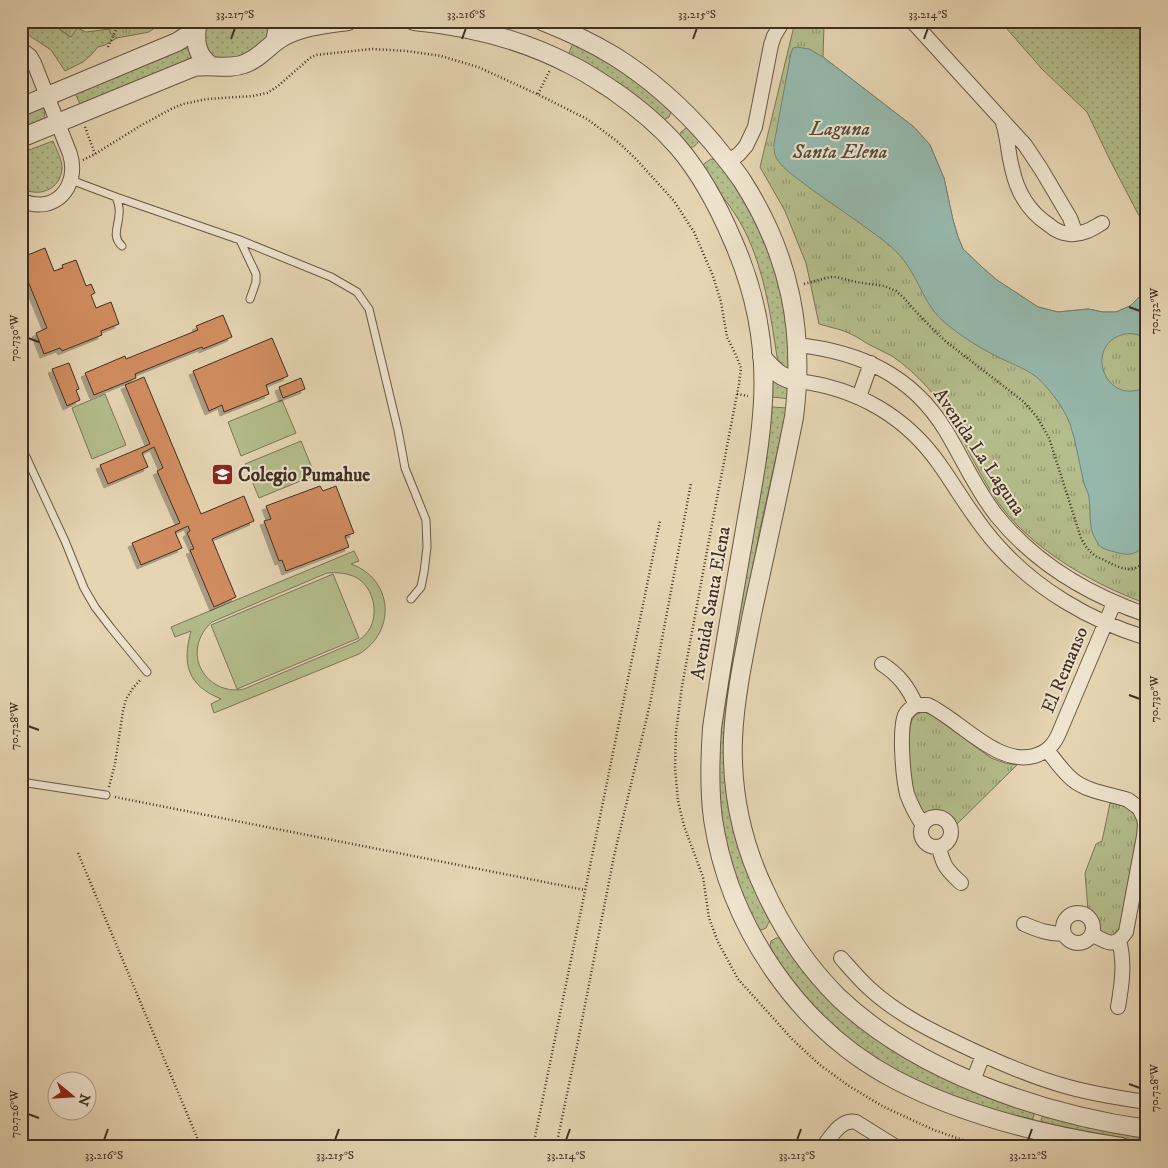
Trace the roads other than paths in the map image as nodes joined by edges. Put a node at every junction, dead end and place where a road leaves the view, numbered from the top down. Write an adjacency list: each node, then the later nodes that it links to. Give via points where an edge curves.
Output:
1 (278, 21): 9 (street)
2 (348, 21): 9 (street, via 306,28)
3 (414, 21): 8 (street, Avenida Santa Elena)
4 (783, 21): 21 (street, via 771,45 756,127 740,154)
5 (912, 21): 15 (street)
6 (547, 22): 8 (street, via 544,30 535,36); 14 (street, via 595,45 632,68)
7 (199, 23): 11 (street, via 198,49); 12 (street, via 177,42)
8 (510, 40): 17 (street, Avenida Santa Elena, via 588,74 636,107)
9 (275, 42): 11 (street, via 246,64)
10 (21, 49): 12 (street, via 34,63)
11 (210, 65): 16 (street, via 187,70)
12 (47, 96): 13 (street); 16 (street)
13 (21, 107)
14 (690, 118): 17 (street, via 676,124); 19 (street)
15 (1002, 120): 26 (street, via 1033,156 1070,218); 26 (street, via 1012,169 1027,205 1054,228)
16 (58, 123): 18 (street); 22 (street, via 73,165)
17 (668, 136): 20 (street, Avenida Santa Elena)
18 (21, 138)
19 (712, 143): 20 (street, via 700,155); 21 (street)
20 (687, 158): 31 (street, Avenida Santa Elena, via 719,210 739,254 756,312)
21 (728, 162): 30 (street, via 754,201 777,250 791,295)
22 (71, 180): 23 (lane); 24 (street, via 64,193 53,201 32,204)
23 (116, 197): 27 (lane); 28 (lane, via 120,212 115,236)
24 (21, 200)
25 (1102, 223): 26 (street)
26 (1075, 234)
27 (240, 240): 29 (lane, via 256,274); 36 (lane, via 332,277 358,292 368,309 405,468 426,520 424,572 421,587)
28 (122, 246)
29 (250, 299)
30 (798, 345): 32 (street, Avenida La Laguna, via 838,351); 33 (street)
31 (762, 357): 33 (street, via 779,375); 54 (street, Avenida Santa Elena, via 760,440 712,728 710,767 713,819 721,856)
32 (871, 363): 34 (street); 37 (street, Avenida La Laguna, via 918,395 932,411 986,501 1018,539 1060,573)
33 (798, 381): 34 (street, Avenida La Laguna); 50 (street, via 794,417 743,659 733,738 736,799 745,841)
34 (859, 397): 39 (street, Avenida La Laguna, via 887,413 921,441 982,528 1016,564 1062,599)
35 (21, 446): 42 (lane, via 84,588)
36 (411, 599)
37 (1114, 602): 38 (street, Avenida La Laguna); 39 (street, El Remanso)
38 (1147, 614)
39 (1106, 623): 40 (street, Avenida La Laguna); 44 (street, El Remanso, via 1060,733)
40 (1147, 638)
41 (882, 664): 43 (street, via 903,682)
42 (147, 672)
43 (916, 704): 44 (street, via 932,707 1010,756 1024,758); 47 (street, via 907,712 903,722 902,742 907,792)
44 (1047, 750): 55 (street, via 1074,781 1128,800 1142,813 1144,836 1129,920 1126,932)
45 (21, 782): 46 (lane)
46 (106, 795)
47 (923, 825): 48 (street, via 924,841); 48 (street, via 934,817 949,825 951,834)
48 (939, 847): 49 (street, via 948,872)
49 (961, 883)
50 (781, 924): 54 (street, via 769,938); 59 (street, via 825,982 865,1020 913,1052)
51 (1024, 924): 52 (street, via 1046,933)
52 (1064, 934): 53 (street, via 1076,943 1085,941); 53 (street, via 1065,921 1076,914 1085,915 1091,921)
53 (1092, 934): 55 (street, via 1112,943)
54 (756, 940): 62 (street, Avenida Santa Elena, via 800,1006 830,1035 876,1068 912,1088)
55 (1119, 940): 57 (street, via 1123,977)
56 (841, 958): 58 (street, via 868,988 891,1006 932,1031)
57 (1118, 1007)
58 (984, 1055): 59 (street); 60 (street, via 1064,1086)
59 (973, 1080): 61 (street, via 1069,1114)
60 (1147, 1102)
61 (1147, 1130)
62 (1054, 1141): 63 (street, Avenida Santa Elena)
63 (1075, 1143): 66 (street, Avenida Santa Elena)
64 (823, 1147): 65 (street, via 844,1123 852,1121)
65 (896, 1147)
66 (1121, 1147)

